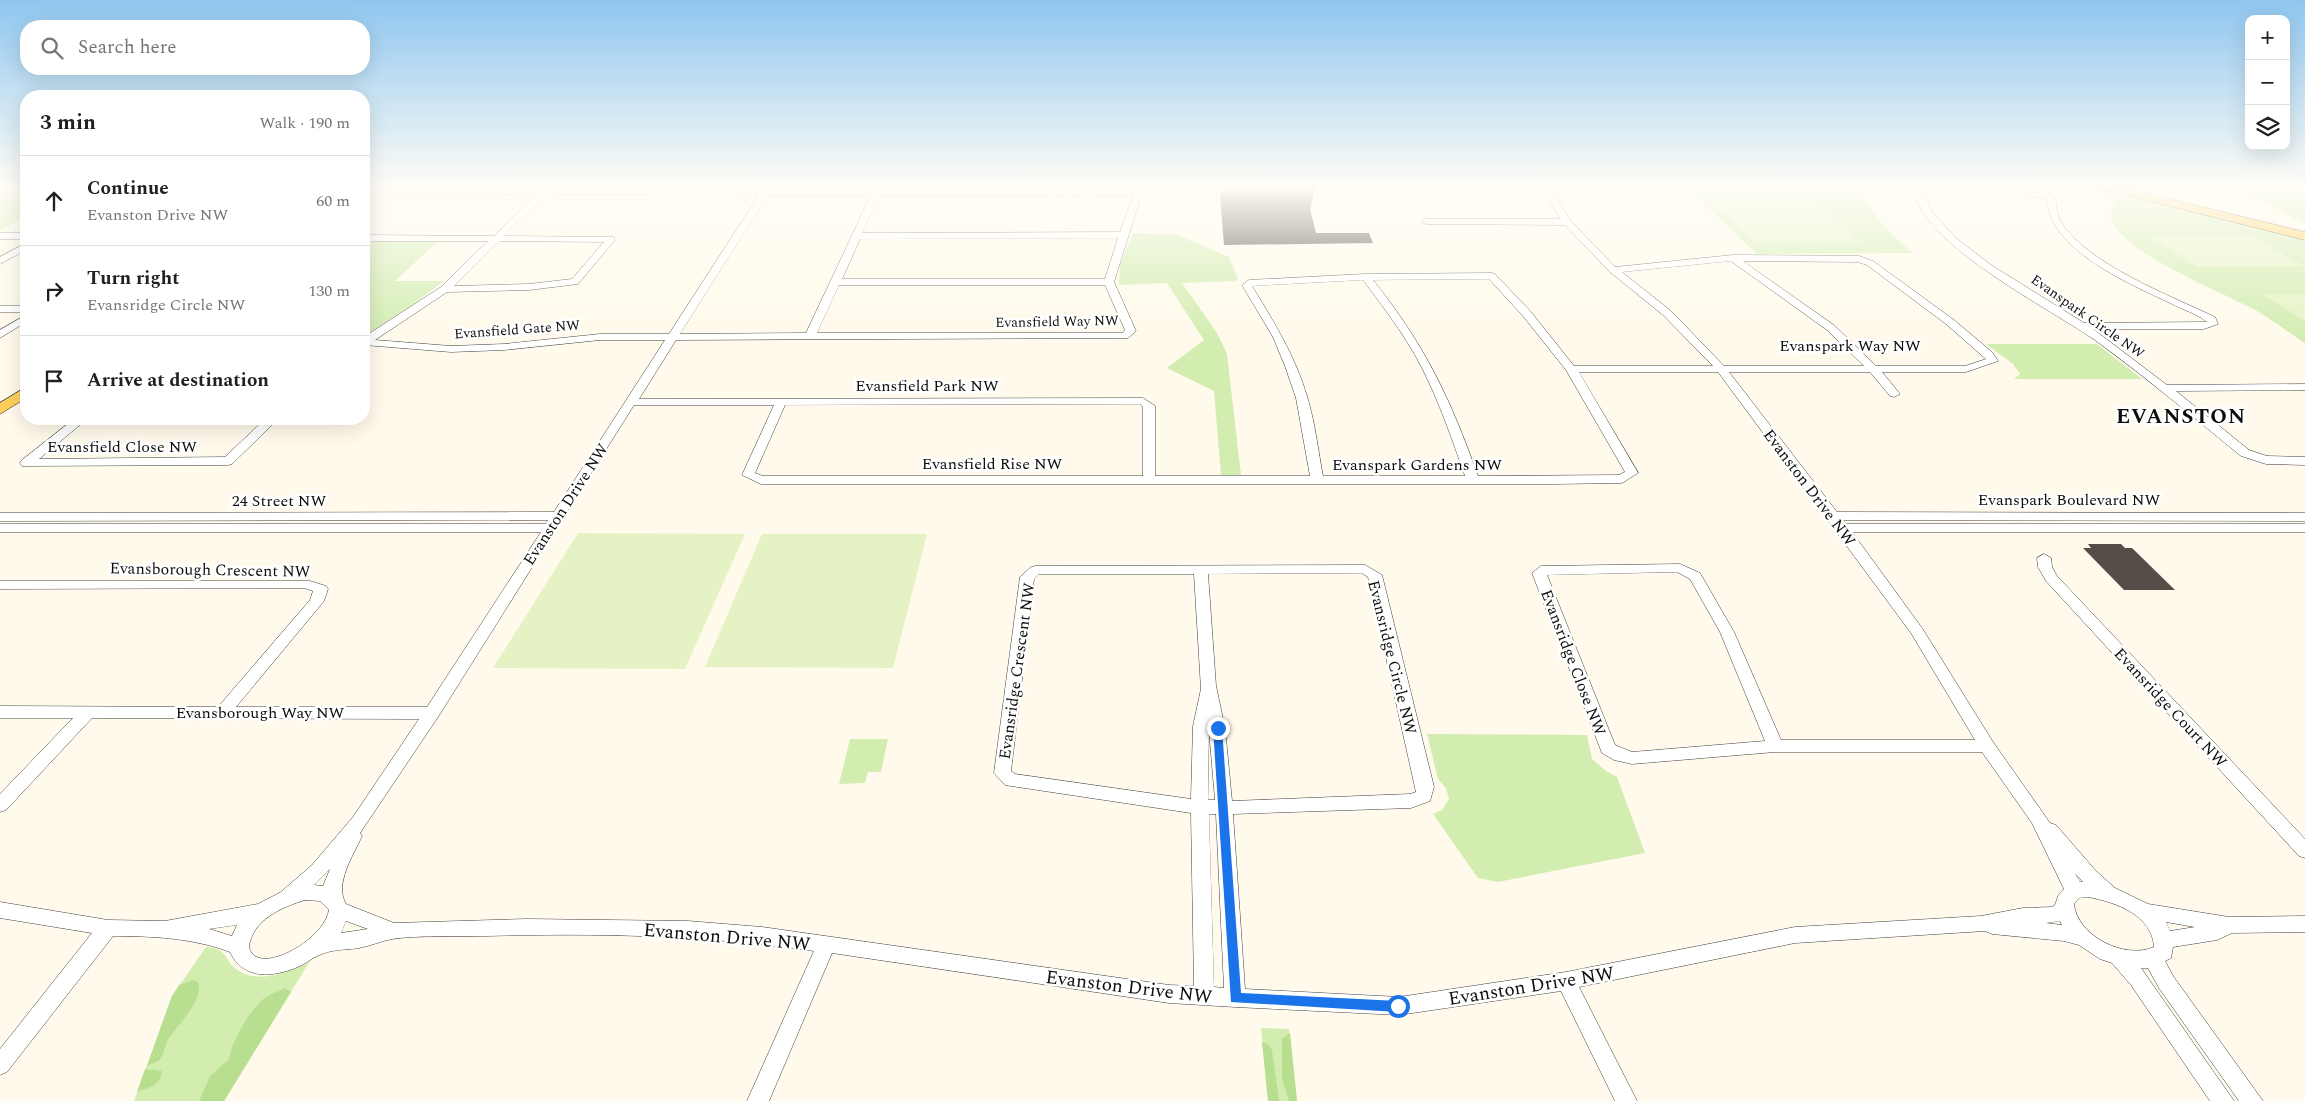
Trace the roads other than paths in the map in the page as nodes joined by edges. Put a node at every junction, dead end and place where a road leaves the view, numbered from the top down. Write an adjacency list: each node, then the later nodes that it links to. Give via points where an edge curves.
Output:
1 (501, 236): 9 (street)
2 (737, 236): 23 (street, Evanston Drive NW)
3 (856, 236): 15 (street)
4 (1123, 236): 16 (street)
5 (1581, 236): 13 (street, Evanston Drive NW)
6 (1951, 236): 21 (street, Evanspark Circle NW)
7 (2069, 236): 21 (street, via 2096,259 2211,319 2213,324)
8 (370, 238): 9 (street)
9 (498, 239): 17 (street); 17 (street, via 611,239 575,282 529,287)
10 (20, 249): 12 (street)
11 (1732, 258): 13 (street, Evanspark Way NW); 29 (street, via 1809,310); 29 (street, Evanspark Way NW, via 1846,257 1865,261 1950,322 1986,352 1992,361 1966,369)
12 (0, 261)
13 (1613, 270): 28 (street, Evanston Drive NW, via 1667,313)
14 (1366, 277): 27 (street, Evanspark Gardens NW, via 1492,276); 41 (street, Evanspark Gardens NW, via 1256,281 1247,286 1278,337 1294,374 1302,398); 42 (street, via 1418,350 1442,397)
15 (836, 282): 16 (street); 24 (street)
16 (1109, 282): 24 (street, Evansfield Way NW, via 1131,331 1124,336)
17 (445, 289): 25 (street)
18 (0, 309): 19 (street)
19 (20, 309)
20 (20, 322): 22 (street)
21 (2081, 326): 31 (street, Evanspark Circle NW)
22 (0, 335)
23 (672, 336): 24 (street, Evansfield Way NW); 26 (street, Evansfield Gate NW, via 600,337 460,349); 34 (street, Evanston Drive NW)
24 (812, 336)
25 (370, 338)
26 (370, 343)
27 (1568, 365): 28 (street); 42 (street, Evanspark Gardens NW, via 1632,473 1622,479)
28 (1718, 365): 29 (street, Evanspark Way NW); 46 (street, Evanston Drive NW)
29 (1868, 365): 32 (street)
30 (2305, 387): 31 (street)
31 (2162, 388): 39 (street, Evanspark Circle NW, via 2246,453 2266,460)
32 (1894, 394)
33 (20, 395): 36 (main road)
34 (630, 402): 35 (street, Evansfield Park NW); 43 (street, Evanston Drive NW)
35 (781, 402): 40 (street, Evansfield Park NW, via 1143,401 1149,406); 40 (street, Evansfield Rise NW, via 748,475 761,480)
36 (0, 410)
37 (73, 425): 38 (street, Evansfield Close NW, via 26,462 228,461)
38 (266, 425)
39 (2305, 461)
40 (1148, 479): 41 (street, Evansfield Rise NW)
41 (1317, 480): 42 (street, Evanspark Gardens NW)
42 (1474, 480)
43 (558, 516): 45 (street, 24 Street NW); 48 (street, Evanston Drive NW)
44 (2305, 516): 46 (street, Evanspark Boulevard NW)
45 (0, 517)
46 (1837, 522): 49 (street, Evanspark Boulevard NW); 59 (street, Evanston Drive NW, via 1918,631)
47 (0, 528): 48 (street, 24 Street NW)
48 (550, 528): 57 (street, Evanston Drive NW)
49 (2305, 528)
50 (2044, 558): 65 (street, Evansridge Court NW, via 2051,578)
51 (1201, 570): 53 (street); 61 (street, Evansridge Crescent NW, via 1036,570 1027,577 1002,773 1011,780); 62 (street, Evansridge Circle NW, via 1365,569 1375,575 1425,787 1424,796 1412,801 1322,807)
52 (0, 585): 56 (street, Evansborough Crescent NW, via 305,584 321,589 317,601)
53 (1208, 686): 61 (street, via 1201,726); 62 (street, via 1218,728)
54 (0, 712): 55 (street, Evansborough Way NW)
55 (88, 712): 56 (street, Evansborough Way NW); 60 (street)
56 (223, 712): 57 (street, Evansborough Way NW)
57 (432, 713): 64 (street, Evanston Drive NW)
58 (1775, 746): 58 (street, Evansridge Close NW, via 1632,758 1608,749 1539,573 1546,569 1680,568 1695,576 1740,659); 59 (street, Evansridge Close NW)
59 (1987, 746): 63 (street, Evanston Drive NW)
60 (0, 805)
61 (1199, 807): 62 (street, Evansridge Crescent NW); 88 (street)
62 (1224, 807): 89 (street)
63 (2039, 819): 66 (street, Evanston Drive NW); 67 (street, Evanston Drive NW, via 2089,876)
64 (359, 822): 68 (street, Evanston Drive NW, via 318,870); 69 (street, Evanston Drive NW, via 332,885)
65 (2305, 851)
66 (2074, 891): 67 (street, via 2088,888); 70 (street, via 2066,898)
67 (2108, 892): 73 (street, via 2127,899)
68 (288, 897): 69 (street, via 321,892); 72 (street)
69 (336, 903): 79 (street, Evanston Drive NW); 84 (street, via 337,922)
70 (2064, 909): 74 (street, Evanston Drive NW, via 2055,915 2022,916); 80 (street, via 2070,923)
71 (0, 910): 77 (street)
72 (261, 911): 78 (street); 83 (street, via 245,929)
73 (2144, 911): 76 (street); 81 (street, via 2158,925)
74 (1981, 924): 80 (street, Evanston Drive NW); 87 (street, Evanston Drive NW, via 1795,935)
75 (2305, 924): 76 (street)
76 (2229, 925): 81 (street, via 2217,932)
77 (108, 928): 78 (street); 90 (street)
78 (160, 928): 83 (street, via 221,940)
79 (393, 931): 82 (street, Evanston Drive NW, via 527,927 688,929); 84 (street, Evanston Drive NW)
80 (2083, 938): 85 (street)
81 (2165, 940): 86 (street, via 2164,952)
82 (826, 946): 88 (street, Evanston Drive NW, via 1169,994); 91 (street)
83 (239, 947): 84 (street, via 246,961 265,966 282,964)
84 (316, 947)
85 (2119, 958): 86 (street, via 2138,962); 93 (street, via 2138,979)
86 (2154, 960): 94 (street, via 2166,982)
87 (1566, 981): 89 (street, Evanston Drive NW, via 1398,1006); 92 (street)
88 (1204, 996): 89 (street, Evanston Drive NW)
89 (1235, 998)
90 (0, 1065)
91 (758, 1101)
92 (1626, 1101)
93 (2223, 1101)
94 (2252, 1101)

